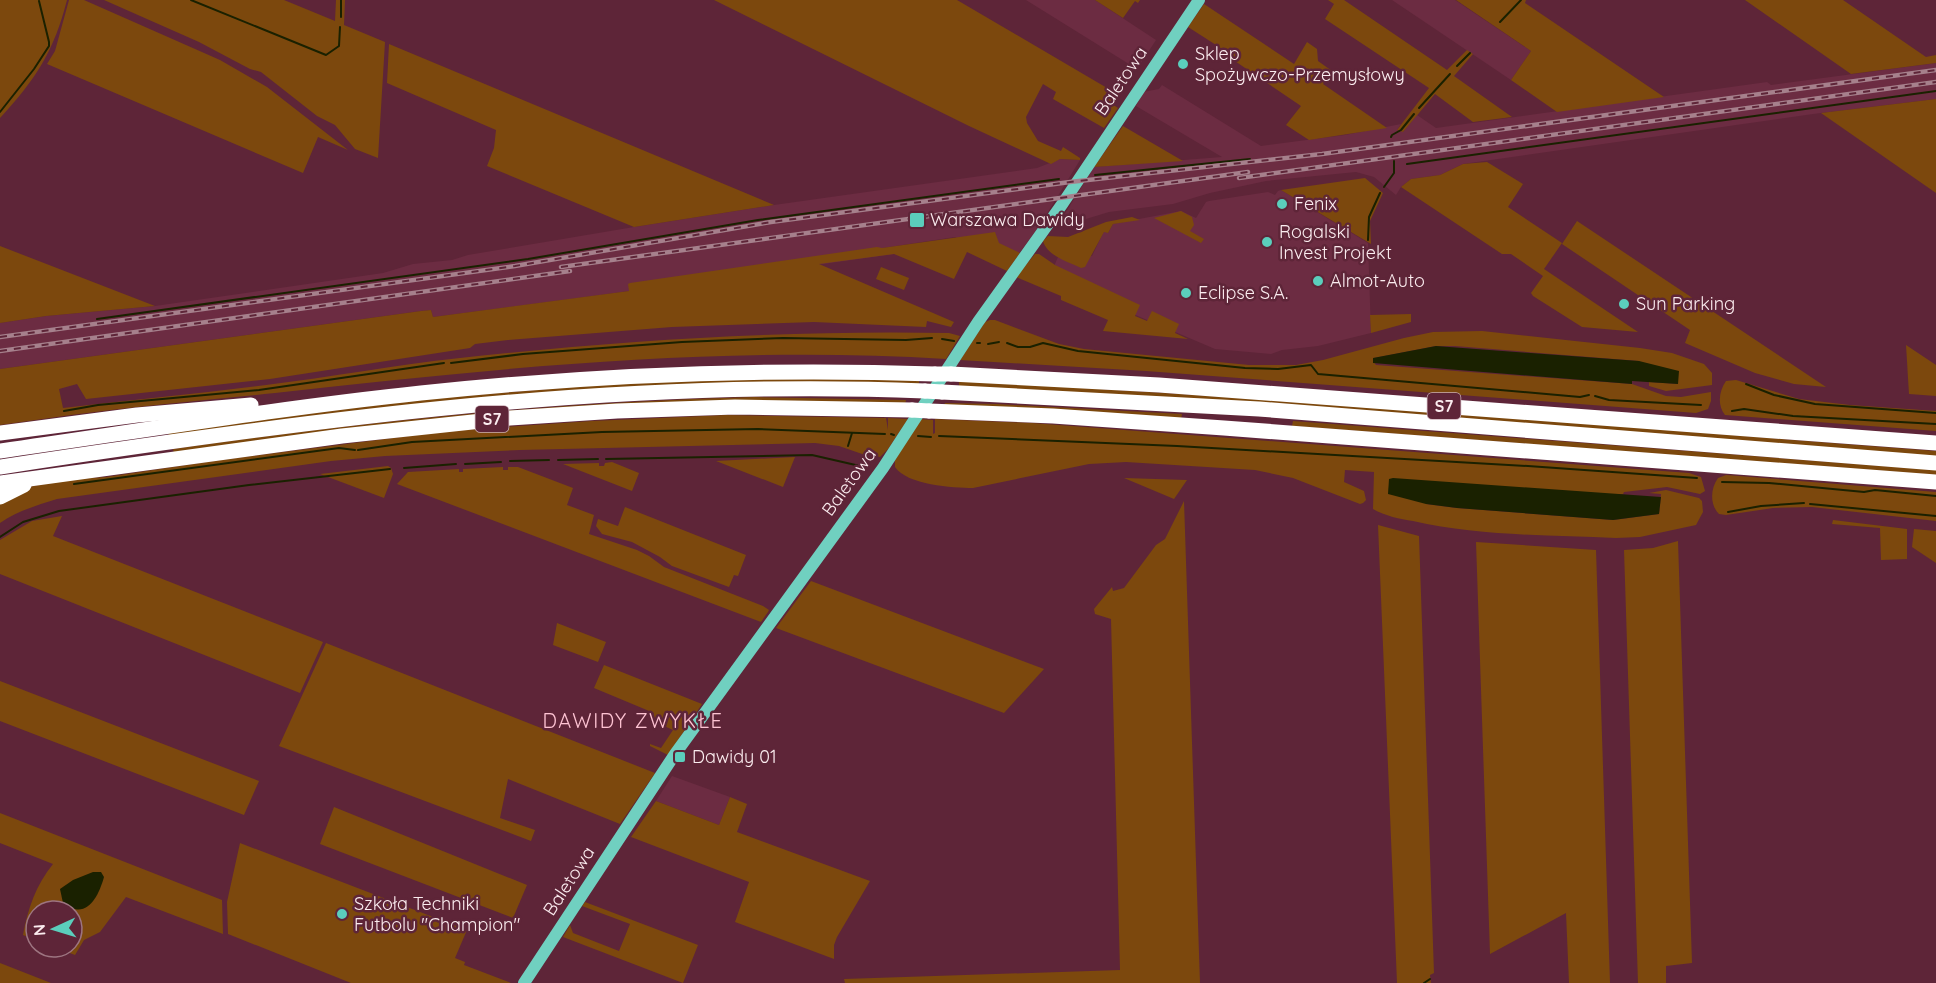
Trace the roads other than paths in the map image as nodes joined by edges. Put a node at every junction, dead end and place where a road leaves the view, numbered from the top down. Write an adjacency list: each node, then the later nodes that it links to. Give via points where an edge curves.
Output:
1 (1199, 0): 14 (street, Baletowa, via 883,468 675,754)
2 (326, 404): 4 (highway, S7, via 267,403); 6 (highway, S7, bridge, via 632,376 951,374 1171,386); 7 (highway)
3 (1178, 406): 5 (highway); 8 (highway, via 1259,409); 9 (highway, bridge, via 842,389 612,395 344,418)
4 (0, 433)
5 (1311, 434): 10 (highway, S7, bridge, via 912,410 735,407 617,411 342,436); 11 (highway, S7)
6 (1936, 443)
7 (0, 452)
8 (1936, 463)
9 (0, 467)
10 (44, 477): 12 (highway); 13 (highway)
11 (1936, 482)
12 (0, 483)
13 (0, 497)
14 (524, 983)

